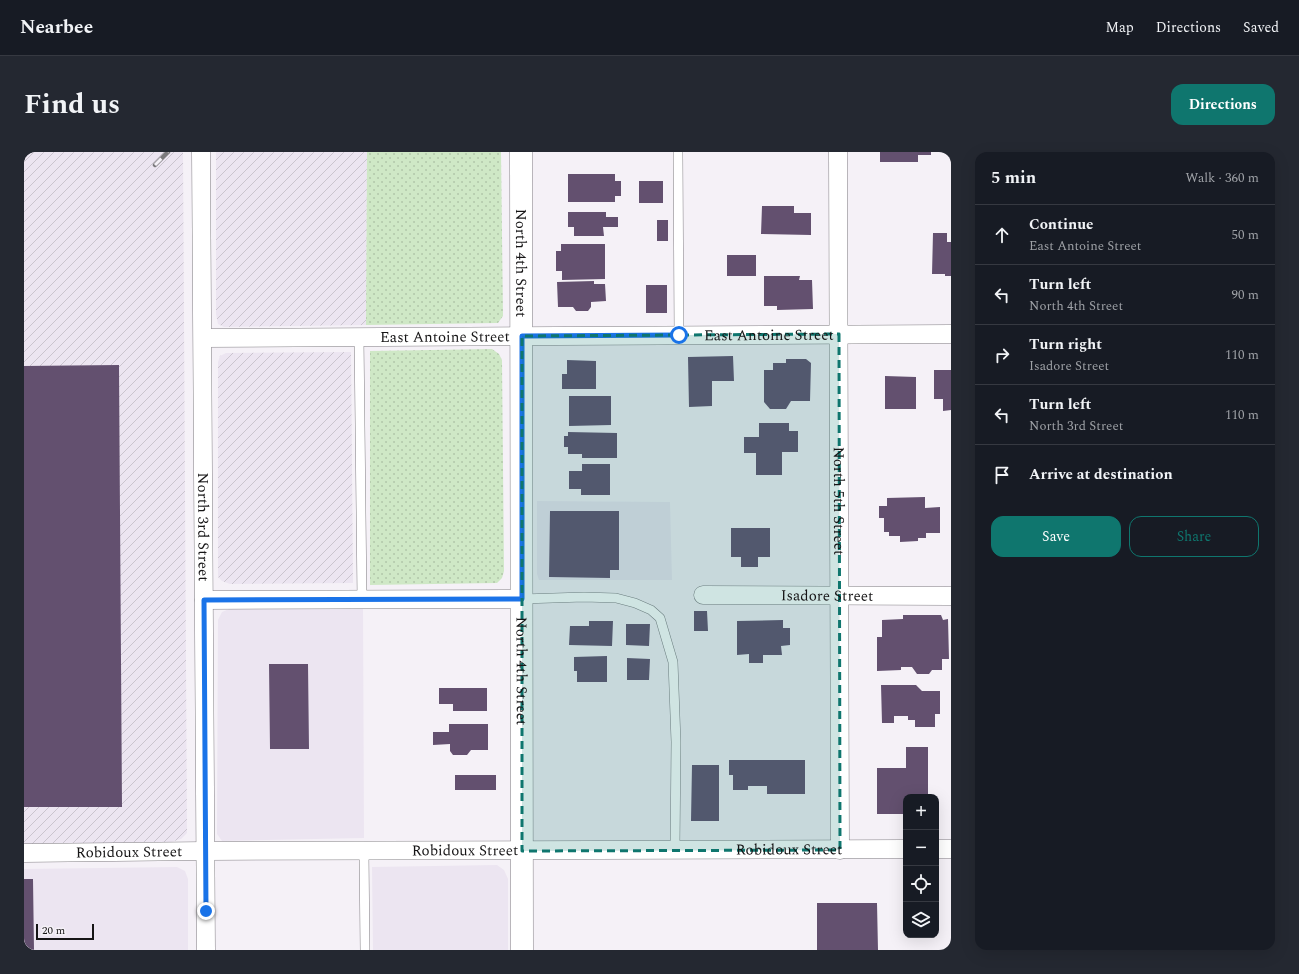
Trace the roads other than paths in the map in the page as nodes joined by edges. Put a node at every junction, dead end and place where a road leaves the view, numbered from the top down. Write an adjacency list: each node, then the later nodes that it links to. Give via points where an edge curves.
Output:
1 (201, 152): 10 (street, North 3rd Street)
2 (521, 152): 8 (street, North 4th Street)
3 (678, 152): 7 (lane)
4 (838, 152): 5 (street, North 5th Street)
5 (839, 334): 6 (street, East Antoine Street); 7 (street, East Antoine Street); 12 (street, North 5th Street)
6 (951, 334)
7 (679, 335): 8 (street, East Antoine Street)
8 (522, 336): 9 (street, East Antoine Street); 15 (street, North 4th Street)
9 (359, 337): 10 (street, East Antoine Street); 14 (lane)
10 (203, 338): 16 (street, North 3rd Street)
11 (703, 595): 12 (street, Isadore Street)
12 (839, 595): 13 (street, Isadore Street); 21 (street, North 5th Street)
13 (951, 596)
14 (362, 599): 15 (street); 16 (street)
15 (522, 599): 20 (lane, via 616,598 651,610 660,618 673,662 676,742); 24 (street, North 4th Street)
16 (204, 600): 22 (street, North 3rd Street)
17 (903, 849): 21 (street, Robidoux Street)
18 (939, 849): 19 (street)
19 (951, 849)
20 (675, 850): 21 (street, Robidoux Street); 24 (street, Robidoux Street)
21 (840, 850)
22 (205, 851): 23 (street, Robidoux Street); 25 (street, Robidoux Street); 26 (street, North 3rd Street)
23 (364, 851): 24 (street, Robidoux Street); 27 (lane)
24 (522, 851): 28 (street, North 4th Street)
25 (24, 853)
26 (206, 950)
27 (365, 950)
28 (522, 950)

